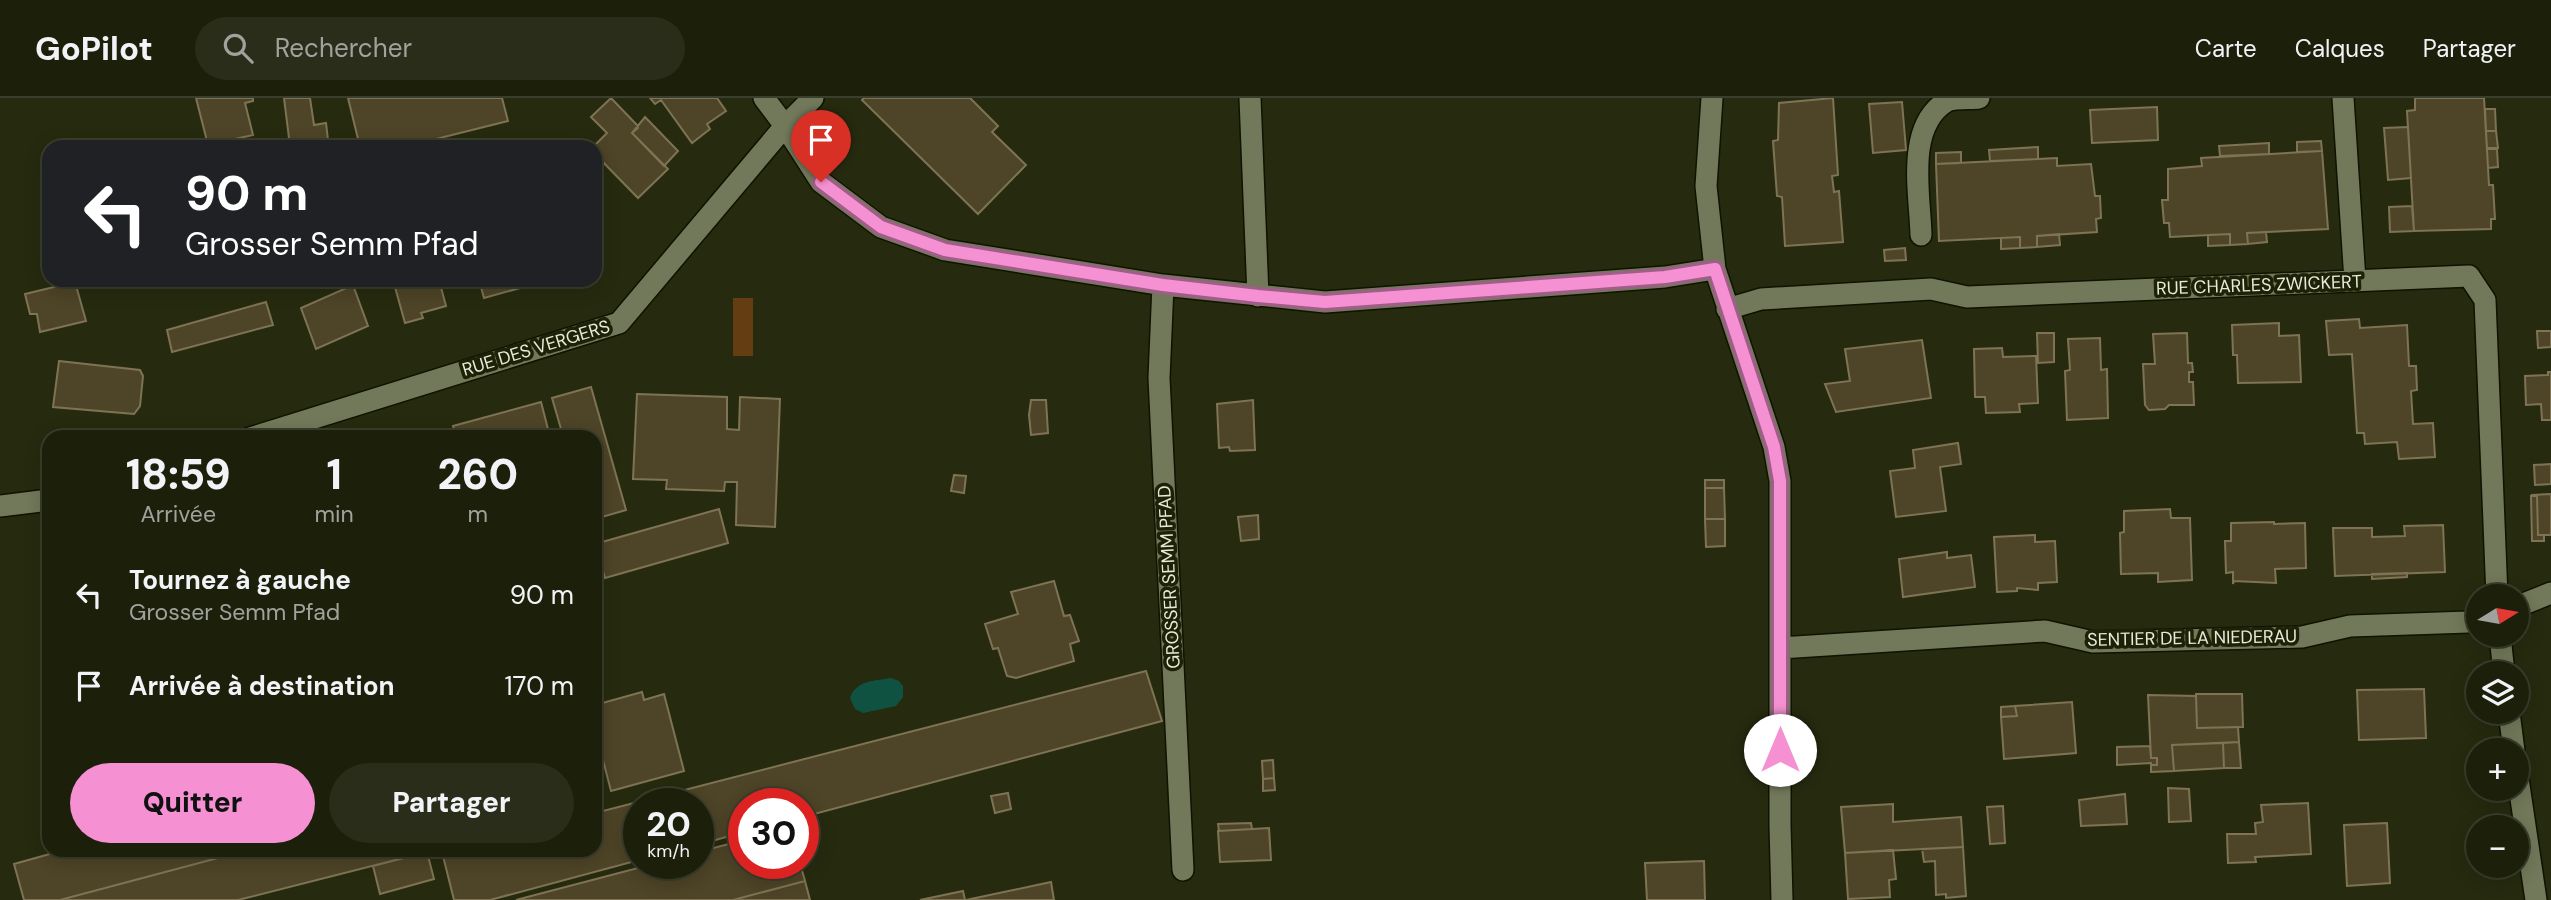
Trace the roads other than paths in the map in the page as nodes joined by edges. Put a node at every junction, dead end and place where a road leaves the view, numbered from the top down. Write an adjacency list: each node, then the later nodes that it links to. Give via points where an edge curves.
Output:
1 (764, 98): 7 (street)
2 (813, 98): 7 (street, RUE DES VERGERS)
3 (1250, 98): 12 (street)
4 (1712, 98): 9 (street, via 1706,186)
5 (1979, 98): 8 (street, via 1948,100 1928,117 1918,143)
6 (2343, 98): 10 (street)
7 (785, 126): 11 (street, via 821,182 881,227 945,250); 14 (street, RUE DES VERGERS, via 619,323)
8 (1921, 235)
9 (1715, 269): 12 (street, via 1665,277 1325,302); 13 (street)
10 (2356, 281): 13 (street, RUE CHARLES ZWICKERT, via 1967,297 1931,289 1761,299); 17 (street, RUE CHARLES ZWICKERT, via 2469,276 2485,300)
11 (1163, 285): 12 (street); 23 (street, GROSSER SEMM PFAD, via 1159,378)
12 (1258, 296)
13 (1727, 309): 21 (street, via 1774,447 1780,481)
14 (276, 430)
15 (42, 501): 16 (street)
16 (0, 506)
17 (2496, 584)
18 (2551, 593): 19 (street)
19 (2529, 602)
20 (2466, 621): 21 (street, SENTIER DE LA NIEDERAU, via 2350,626 2302,638 2093,642 2045,631)
21 (1780, 648): 24 (street)
22 (2521, 801): 25 (street)
23 (1183, 870)
24 (1782, 900)
25 (2536, 900)

